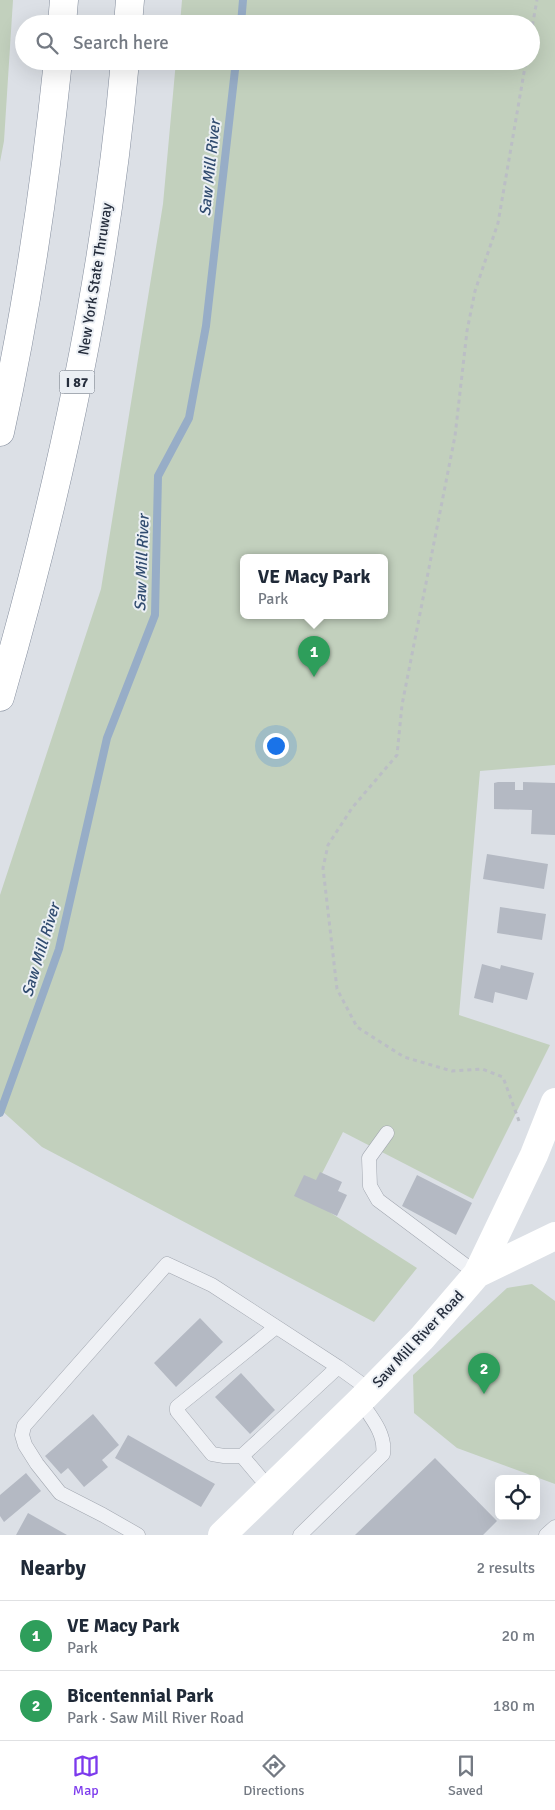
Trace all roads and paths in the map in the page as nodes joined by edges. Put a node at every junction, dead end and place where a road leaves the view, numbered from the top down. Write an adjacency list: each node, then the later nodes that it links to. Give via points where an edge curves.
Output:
1 (64, 0): 4 (main road)
2 (130, 0): 5 (main road)
3 (537, 0): 6 (path)
4 (63, 15)
5 (129, 15)
6 (534, 15)
7 (57, 70): 10 (main road, via 40,212)
8 (124, 70): 11 (main road, New York State Thruway / I 87, via 100,256 77,385 44,536)
9 (524, 70): 14 (path, via 498,223 475,291 467,331 455,436 402,705 397,755 352,808 328,844 323,868 337,989 357,1027 404,1057 452,1071 482,1068 503,1077)
10 (0, 432)
11 (0, 697)
12 (555, 1102): 14 (main road, Saw Mill River Road)
13 (387, 1133): 16 (lane, via 369,1158 370,1186 378,1200)
14 (544, 1142): 16 (main road, Saw Mill River Road)
15 (555, 1236): 16 (main road)
16 (477, 1274): 19 (main road, Saw Mill River Road, via 422,1338)
17 (276, 1327): 18 (lane); 20 (lane, via 178,1407 177,1411 212,1454); 23 (lane, via 212,1285 167,1264 24,1426 22,1435 37,1464 60,1493)
18 (338, 1367): 19 (lane); 20 (lane)
19 (365, 1396): 21 (main road, Saw Mill River Road); 25 (lane, via 384,1445 383,1454)
20 (242, 1456): 21 (lane)
21 (268, 1488): 24 (main road, Saw Mill River Road)
22 (555, 1527): 26 (lane)
23 (138, 1535)
24 (222, 1535)
25 (300, 1535)
26 (546, 1535)

